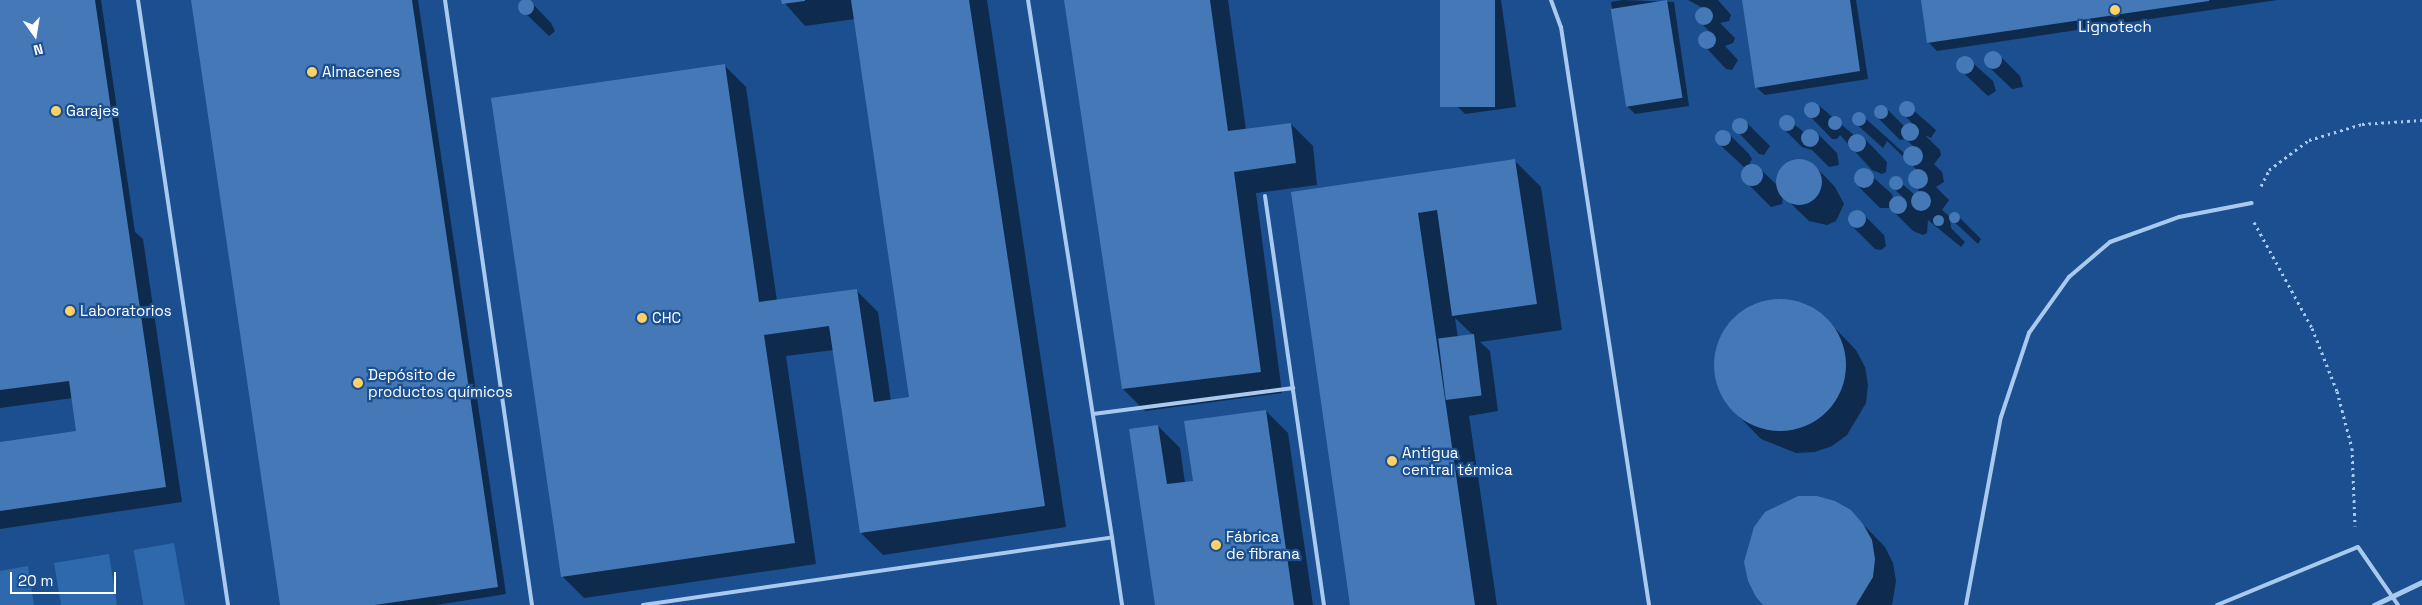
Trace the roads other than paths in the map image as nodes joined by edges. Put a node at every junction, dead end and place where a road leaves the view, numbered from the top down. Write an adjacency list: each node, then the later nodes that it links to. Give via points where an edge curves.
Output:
1 (138, 0): 12 (lane)
2 (445, 0): 13 (lane)
3 (1028, 0): 8 (lane)
4 (1551, 0): 17 (lane, via 1561,27)
5 (1265, 196): 7 (lane)
6 (2252, 203): 18 (lane, via 2179,217 2110,242 2069,277 2040,317 2029,333 2001,417)
7 (1293, 388): 8 (lane); 16 (lane)
8 (1093, 414): 9 (lane)
9 (1112, 537): 14 (lane); 15 (lane)
10 (2422, 582): 11 (street)
11 (2393, 596): 19 (lane, via 2358,547); 20 (street); 21 (lane)
12 (228, 605)
13 (532, 605)
14 (643, 605)
15 (1122, 605)
16 (1324, 605)
17 (1649, 605)
18 (1966, 605)
19 (2217, 605)
20 (2374, 605)
21 (2398, 605)

